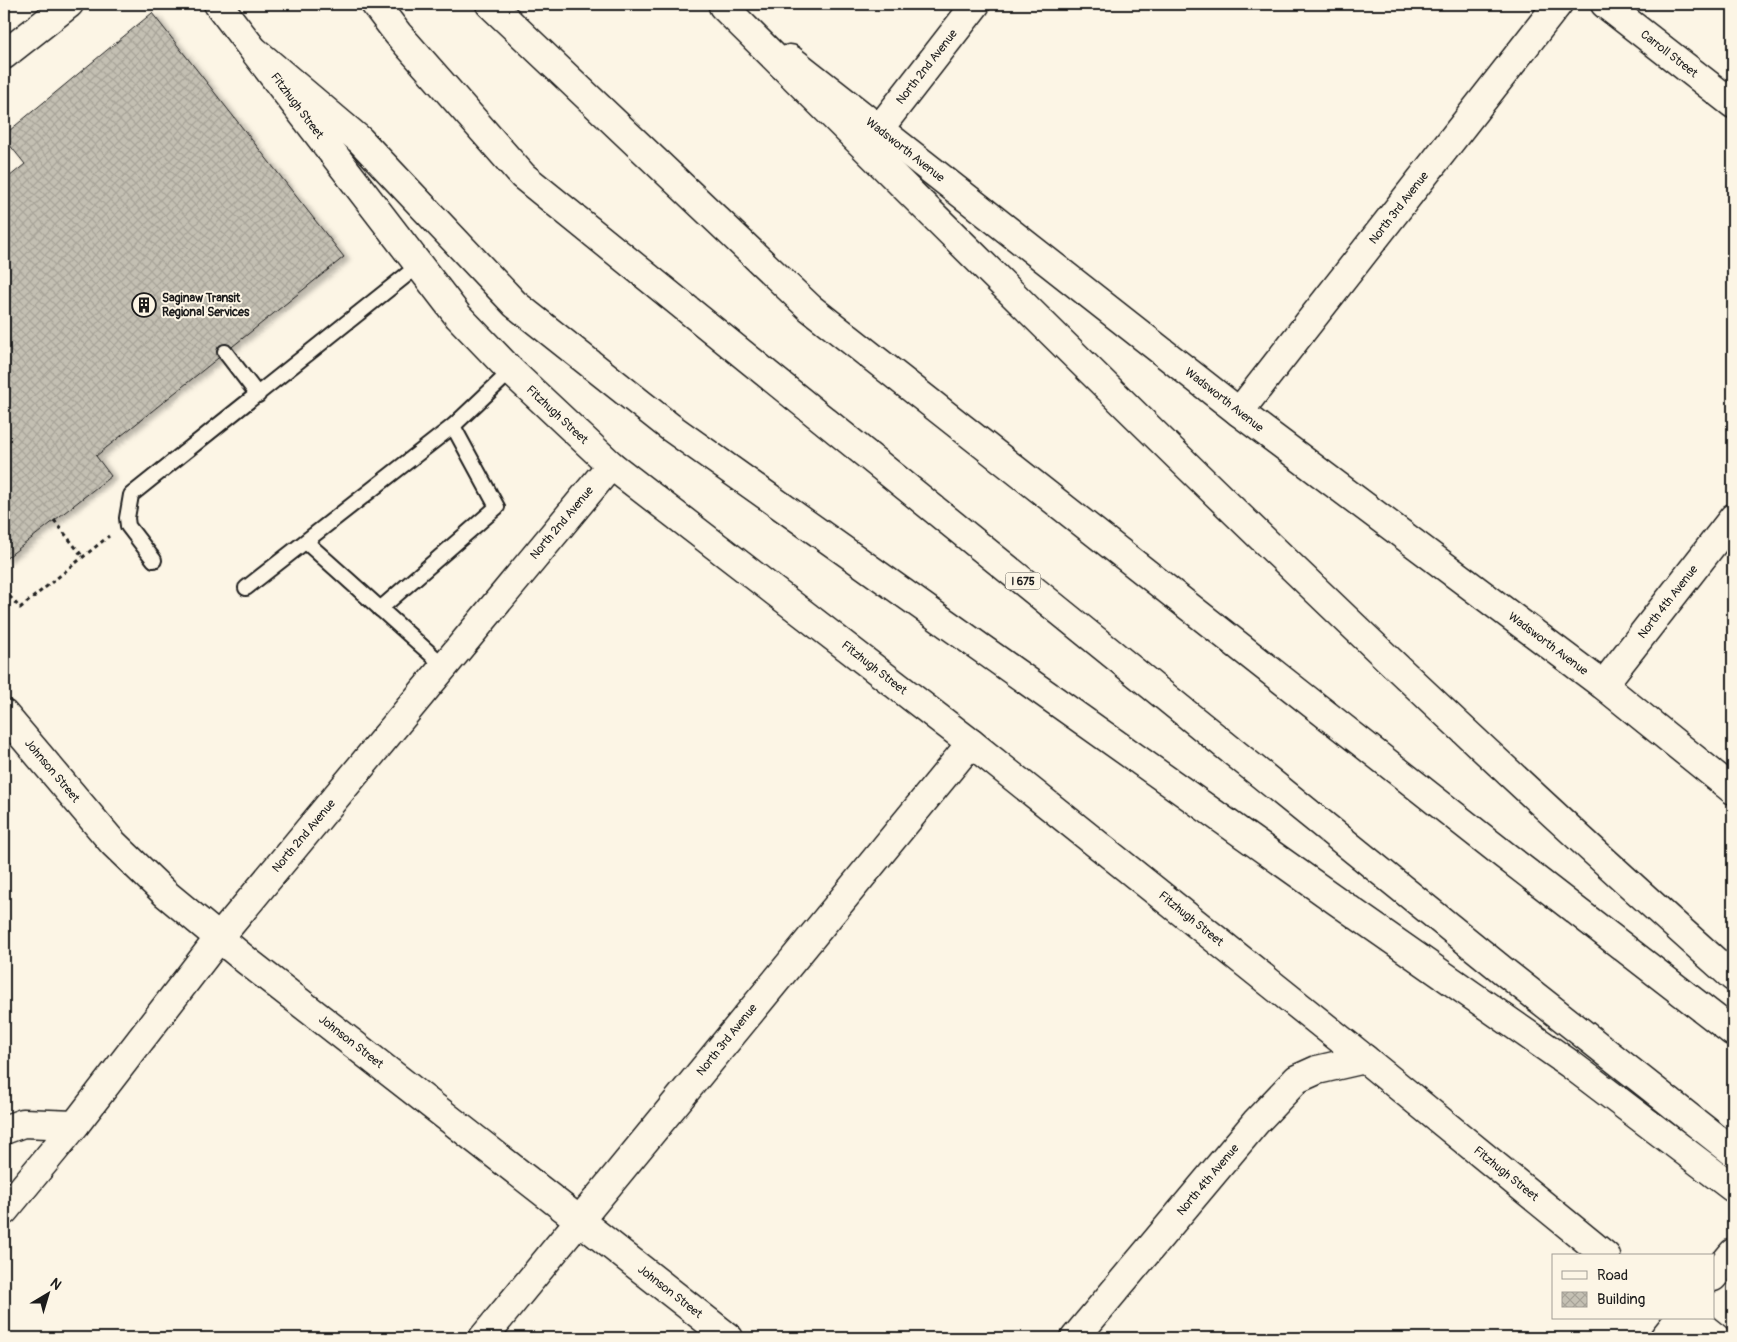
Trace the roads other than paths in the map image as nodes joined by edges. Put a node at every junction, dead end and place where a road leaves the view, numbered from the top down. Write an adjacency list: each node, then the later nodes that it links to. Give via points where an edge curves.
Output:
1 (69, 4): 10 (main road)
2 (218, 4): 9 (main road, Fitzhugh Street)
3 (375, 4): 36 (main road, I 675, via 523,176 1506,973)
4 (490, 4): 32 (main road, via 810,308)
5 (976, 4): 12 (main road, North 2nd Avenue)
6 (1558, 4): 17 (main road, North 3rd Avenue)
7 (1604, 4): 11 (main road, Carroll Street)
8 (722, 5): 12 (main road, Wadsworth Avenue); 31 (main road, via 1084,366 1427,696)
9 (256, 52): 13 (main road, Fitzhugh Street); 37 (main road, via 360,140 515,304 670,427 1570,1064)
10 (4, 55)
11 (1733, 104)
12 (878, 129): 17 (main road, Wadsworth Avenue)
13 (419, 265): 15 (main road, Fitzhugh Street, via 458,316); 16 (lane)
14 (225, 352): 16 (lane)
15 (511, 371): 18 (lane); 19 (main road, Fitzhugh Street)
16 (258, 396): 22 (lane, via 131,495 128,526)
17 (1239, 412): 26 (main road, Wadsworth Avenue)
18 (453, 426): 21 (lane); 24 (lane, via 497,507)
19 (611, 465): 25 (main road, North 2nd Avenue); 28 (main road, Fitzhugh Street)
20 (1733, 518): 26 (main road, North 4th Avenue)
21 (306, 542): 23 (lane); 24 (lane)
22 (154, 560)
23 (246, 588)
24 (380, 609): 25 (lane)
25 (444, 666): 30 (main road, North 2nd Avenue)
26 (1603, 686): 29 (main road, Wadsworth Avenue)
27 (4, 714): 30 (main road, Johnson Street, via 114,843 166,894)
28 (971, 743): 33 (main road, Fitzhugh Street); 39 (main road, North 3rd Avenue)
29 (1733, 790)
30 (219, 938): 34 (main road, North 2nd Avenue); 39 (main road, Johnson Street)
31 (1733, 977)
32 (1733, 1032)
33 (1365, 1059): 41 (main road, Fitzhugh Street); 47 (main road, North 4th Avenue, via 1317,1070 1296,1079 1256,1122)
34 (75, 1125): 35 (main road, via 23,1123); 38 (main road, North 2nd Avenue)
35 (4, 1130)
36 (1733, 1152)
37 (1733, 1188)
38 (4, 1211)
39 (580, 1220): 45 (main road, North 3rd Avenue); 46 (main road, Johnson Street)
40 (1733, 1253): 42 (main road)
41 (1604, 1254)
42 (1714, 1276)
43 (1678, 1320): 48 (main road)
44 (1694, 1320): 49 (main road)
45 (483, 1338)
46 (729, 1338)
47 (1075, 1338)
48 (1664, 1338)
49 (1716, 1338)

